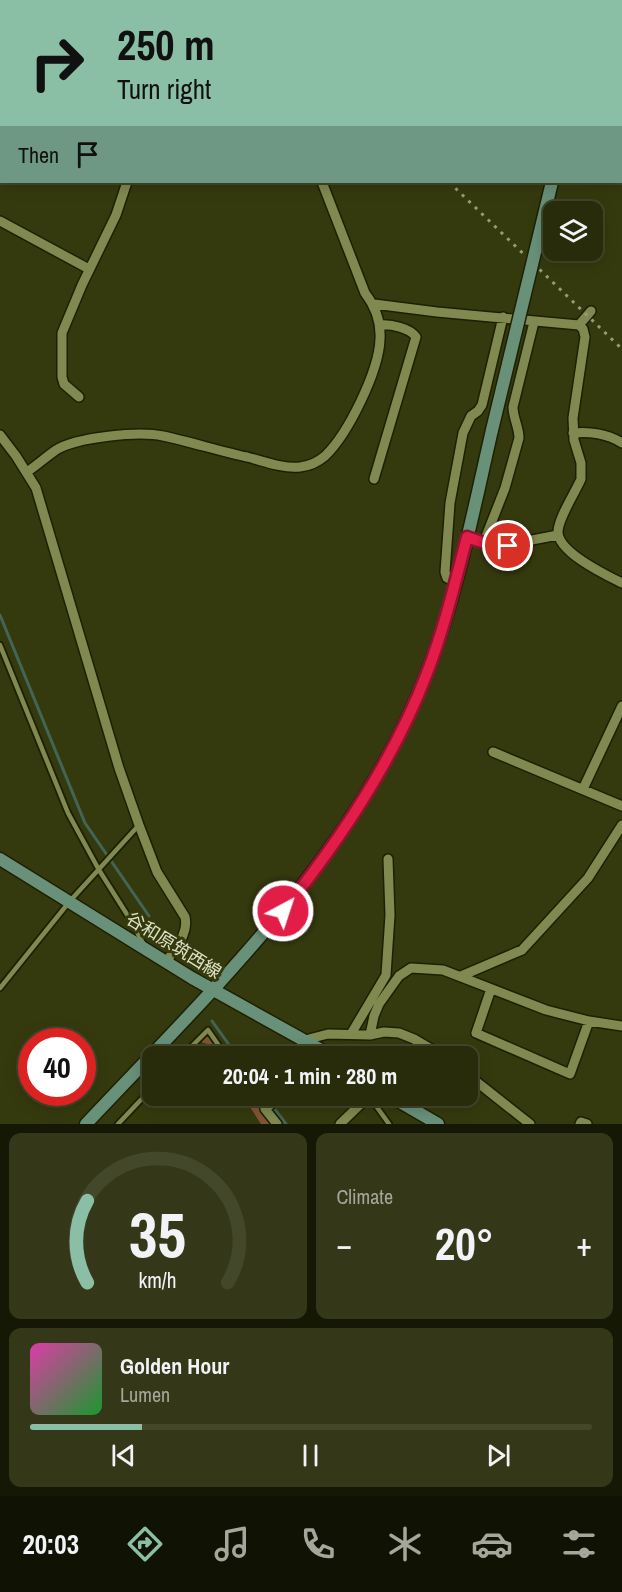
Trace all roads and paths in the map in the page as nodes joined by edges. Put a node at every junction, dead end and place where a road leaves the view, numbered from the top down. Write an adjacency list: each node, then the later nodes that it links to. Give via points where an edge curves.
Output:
1 (127, 183): 5 (street, via 116,215)
2 (322, 183): 6 (street, via 365,292)
3 (552, 183): 19 (street, bridge)
4 (1, 224): 5 (street)
5 (89, 269): 12 (street, via 62,333 62,377 64,384)
6 (374, 304): 8 (street); 10 (street)
7 (591, 311): 11 (street)
8 (502, 317): 9 (street); 21 (street, via 482,405 463,433 450,503 445,572)
9 (534, 322): 11 (street); 20 (street, via 513,407 519,438)
10 (380, 325): 16 (street, via 379,352 366,388 332,448 310,465 285,466 161,435 141,435 82,441 57,450); 17 (street, via 394,326 416,337)
11 (579, 325): 13 (street, via 585,337)
12 (79, 397)
13 (573, 433): 15 (street, via 588,432); 18 (street, via 581,479)
14 (0, 435): 16 (street)
15 (622, 443)
16 (27, 472): 28 (street, via 44,513)
17 (374, 478)
18 (558, 535): 20 (street, via 496,547); 22 (street, via 564,546 584,563)
19 (467, 537): 20 (street); 21 (street)
20 (483, 544)
21 (456, 582): 38 (street, via 418,695 367,794 308,879)
22 (622, 583)
23 (0, 645): 32 (lane, via 68,813)
24 (622, 706): 26 (street)
25 (493, 752): 26 (street)
26 (583, 789): 27 (street)
27 (622, 806)
28 (139, 825): 32 (lane); 35 (street, via 157,872 187,925)
29 (622, 825): 36 (street, via 588,878 522,950)
30 (0, 859): 33 (street, 谷和原筑西線)
31 (388, 859): 42 (street, via 386,975)
32 (99, 870): 33 (lane); 34 (lane)
33 (70, 901): 34 (street, 谷和原筑西線); 37 (lane)
34 (146, 948): 35 (street, 谷和原筑西線)
35 (167, 961): 38 (street, 谷和原筑西線)
36 (461, 976): 39 (street); 43 (street, via 443,970 411,968 399,976 379,1004)
37 (0, 988)
38 (212, 989): 44 (street, 谷和原筑西線); 57 (street)
39 (491, 989): 40 (street); 40 (street, via 476,1033 570,1074)
40 (589, 1021): 41 (street)
41 (622, 1026)
42 (351, 1034): 43 (street); 44 (street)
43 (370, 1035): 48 (street, via 399,1033)
44 (305, 1040): 47 (street, 谷和原筑西線)
45 (192, 1046): 46 (lane, via 208,1030)
46 (219, 1046)
47 (315, 1046)
48 (426, 1046)
49 (478, 1084): 63 (street)
50 (142, 1099): 58 (lane)
51 (263, 1106): 56 (lane)
52 (269, 1106): 56 (street)
53 (358, 1106): 60 (street)
54 (377, 1106): 61 (lane)
55 (407, 1106): 62 (street)
56 (265, 1109): 59 (street)
57 (86, 1124)
58 (118, 1124)
59 (277, 1124)
60 (339, 1124)
61 (388, 1124)
62 (438, 1124)
63 (530, 1124)
64 (580, 1124): 65 (street)
65 (587, 1124)

